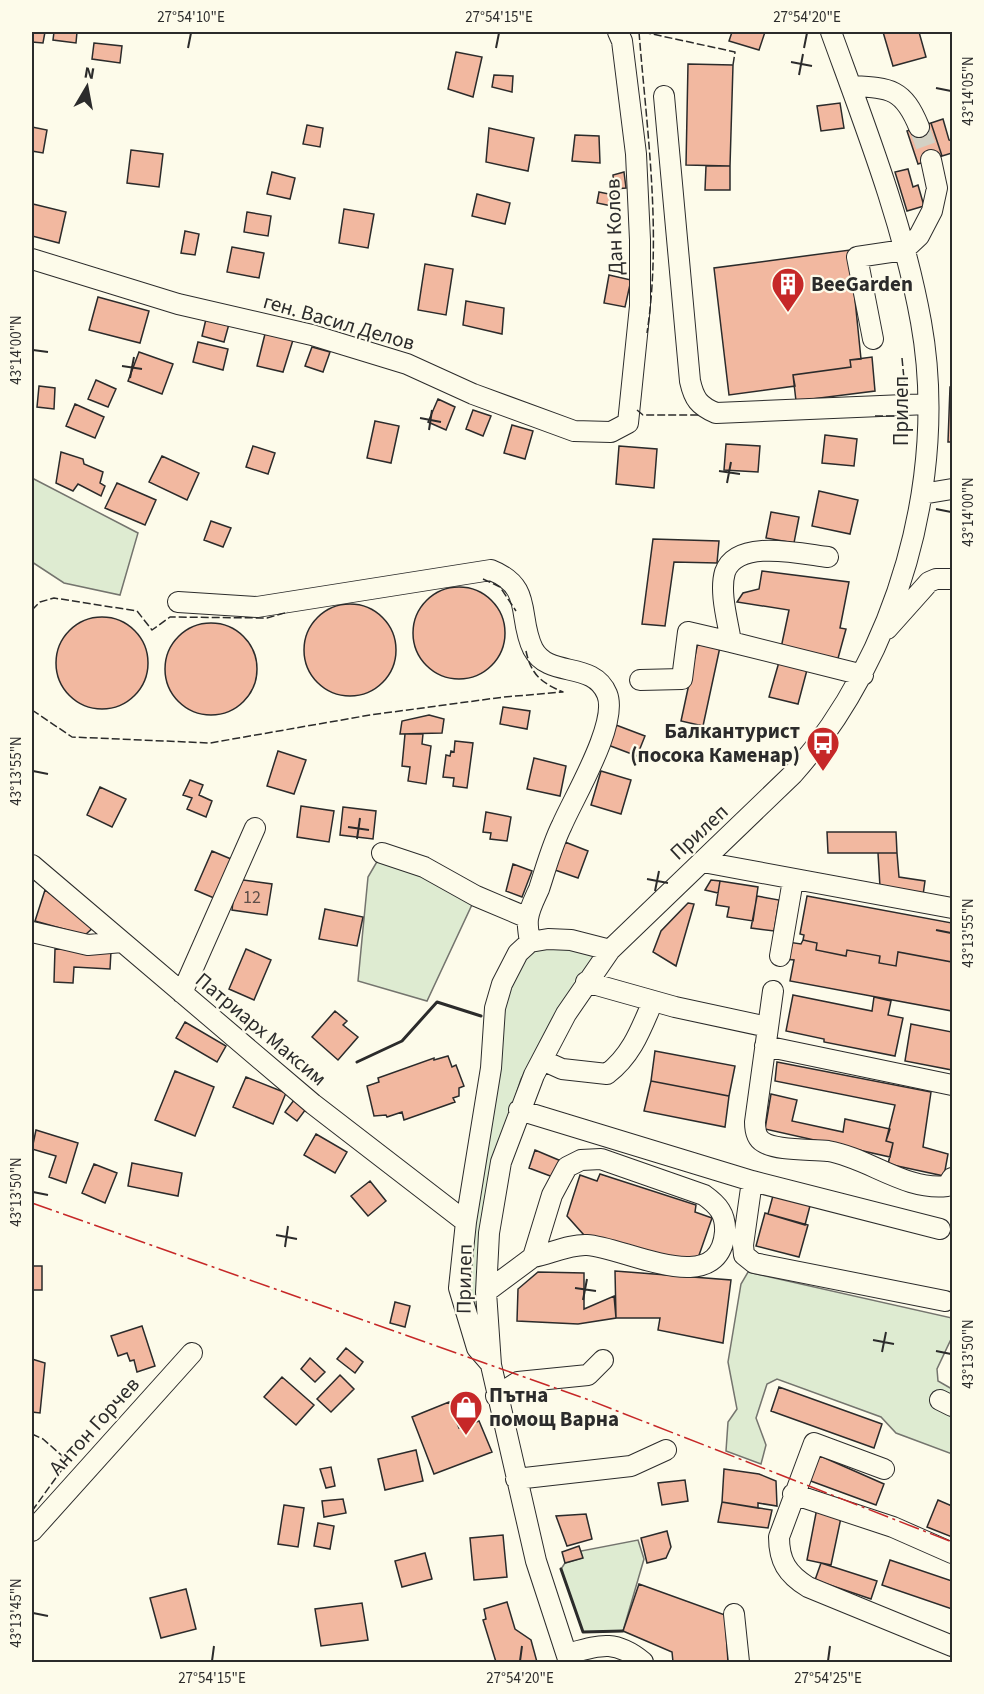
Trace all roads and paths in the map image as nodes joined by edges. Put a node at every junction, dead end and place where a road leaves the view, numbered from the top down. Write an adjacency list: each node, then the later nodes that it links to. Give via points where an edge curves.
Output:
1 (618, 32): 11 (street, Дан Колов, via 636,154 640,240 640,306)
2 (831, 32): 3 (street, Прилеп)
3 (851, 86): 5 (street, via 884,87 900,94); 7 (street, Прилеп)
4 (664, 96): 10 (street, via 690,381 701,407 716,412)
5 (919, 127)
6 (931, 160): 7 (street, via 937,188 932,210 919,236)
7 (904, 250): 9 (street, via 857,257); 10 (street, Прилеп, via 921,323)
8 (32, 259): 11 (street, ген. Васил Делов, via 178,304 312,335 407,364 473,394 574,431 611,432)
9 (873, 339)
10 (928, 404): 13 (street, Прилеп)
11 (628, 423)
12 (952, 489): 13 (street)
13 (922, 494): 17 (street, Прилеп)
14 (828, 557): 18 (street, via 764,550 746,554 730,564 724,585)
15 (952, 579): 17 (street, via 928,582)
16 (178, 602): 27 (street, via 257,607 480,571 504,574 517,587 533,649 544,662 585,671 602,684 609,709 591,768 561,826)
17 (882, 634): 19 (street, Прилеп)
18 (731, 642): 19 (street); 20 (street, via 688,632 682,679)
19 (863, 675): 23 (street, Прилеп, via 811,754)
20 (640, 680)
21 (255, 828): 35 (street)
22 (382, 853): 27 (street, via 424,867 476,896)
23 (703, 862): 25 (street); 31 (street, Прилеп)
24 (32, 865): 29 (street, Патриарх Максим)
25 (793, 880): 26 (street); 32 (street)
26 (952, 908)
27 (528, 918): 30 (street)
28 (32, 932): 29 (street, via 88,945)
29 (122, 942): 35 (street, Патриарх Максим)
30 (530, 942): 31 (street, via 571,940); 43 (street, via 518,953 495,1008 491,1068)
31 (610, 950): 33 (street, Прилеп)
32 (780, 956)
33 (586, 982): 36 (street); 38 (street, Прилеп)
34 (773, 991): 37 (street)
35 (182, 993): 43 (street, Патриарх Максим, via 312,1104)
36 (653, 1001): 37 (street); 38 (street, via 636,1043 622,1063 608,1074 562,1069)
37 (767, 1037): 39 (street); 41 (street, via 755,1122 762,1142 830,1152 922,1186 947,1186)
38 (542, 1060): 40 (street, Прилеп)
39 (952, 1085)
40 (519, 1110): 42 (street); 46 (street, Прилеп, via 501,1162 489,1233)
41 (952, 1178)
42 (752, 1181): 44 (street); 47 (street, via 742,1245 744,1255 754,1263)
43 (466, 1222): 50 (street, via 459,1288 477,1348)
44 (940, 1229)
45 (533, 1257): 45 (street, via 586,1245 701,1268 721,1248 725,1220 717,1204 704,1195 601,1159 581,1160 567,1167 552,1196); 46 (street)
46 (486, 1292): 50 (street, Прилеп)
47 (945, 1301)
48 (192, 1353): 56 (street, Антон Горчев)
49 (603, 1360): 51 (street, via 588,1375 518,1382)
50 (491, 1365): 51 (street, Прилеп)
51 (496, 1396): 54 (street, Прилеп)
52 (666, 1450): 54 (street, via 632,1466)
53 (884, 1469): 55 (street, via 814,1443)
54 (516, 1479): 60 (street, Прилеп, via 536,1561)
55 (793, 1494): 57 (street, via 893,1527); 59 (street, via 779,1537 779,1553 795,1578 808,1587)
56 (32, 1531)
57 (952, 1553)
58 (734, 1614): 62 (street)
59 (952, 1646)
60 (568, 1658): 61 (street, via 613,1645)
61 (642, 1662)
62 (739, 1662)

